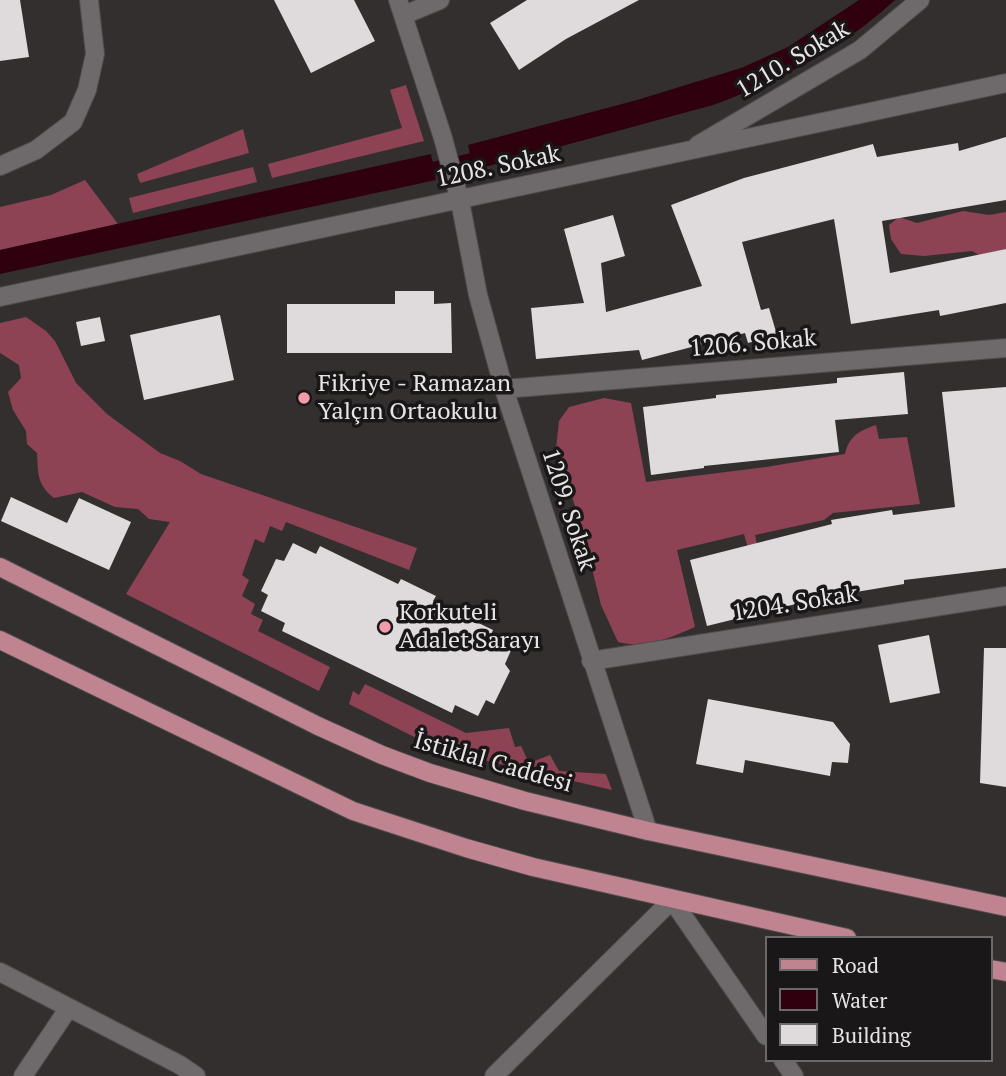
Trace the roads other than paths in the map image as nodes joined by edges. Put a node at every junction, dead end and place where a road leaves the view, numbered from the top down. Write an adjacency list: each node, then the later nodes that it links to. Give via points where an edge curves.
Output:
1 (89, 0): 7 (street, via 95,54 73,122 36,150)
2 (440, 0): 4 (street)
3 (920, 0): 6 (street, 1210. Sokak, via 860,50)
4 (401, 8): 8 (street, 1209. Sokak)
5 (1006, 83): 6 (street, 1208. Sokak)
6 (684, 153): 8 (street, 1208. Sokak)
7 (0, 166)
8 (460, 201): 9 (street, 1208. Sokak); 11 (street, 1209. Sokak, via 478,295)
9 (0, 297)
10 (1006, 348): 11 (street, 1206. Sokak)
11 (504, 389): 15 (street, 1209. Sokak)
12 (0, 567): 16 (main road, İstiklal Caddesi, via 382,755 501,794)
13 (1006, 596): 15 (street, 1204. Sokak)
14 (0, 640): 17 (main road, via 353,811 533,867)
15 (591, 661): 16 (street, 1209. Sokak)
16 (648, 831): 18 (main road, İstiklal Caddesi)
17 (672, 900): 19 (main road); 22 (street); 25 (street)
18 (1006, 907)
19 (838, 936)
20 (0, 972): 21 (street)
21 (68, 1009): 23 (street); 24 (street)
22 (764, 1033)
23 (23, 1076)
24 (196, 1076)
25 (494, 1076)

